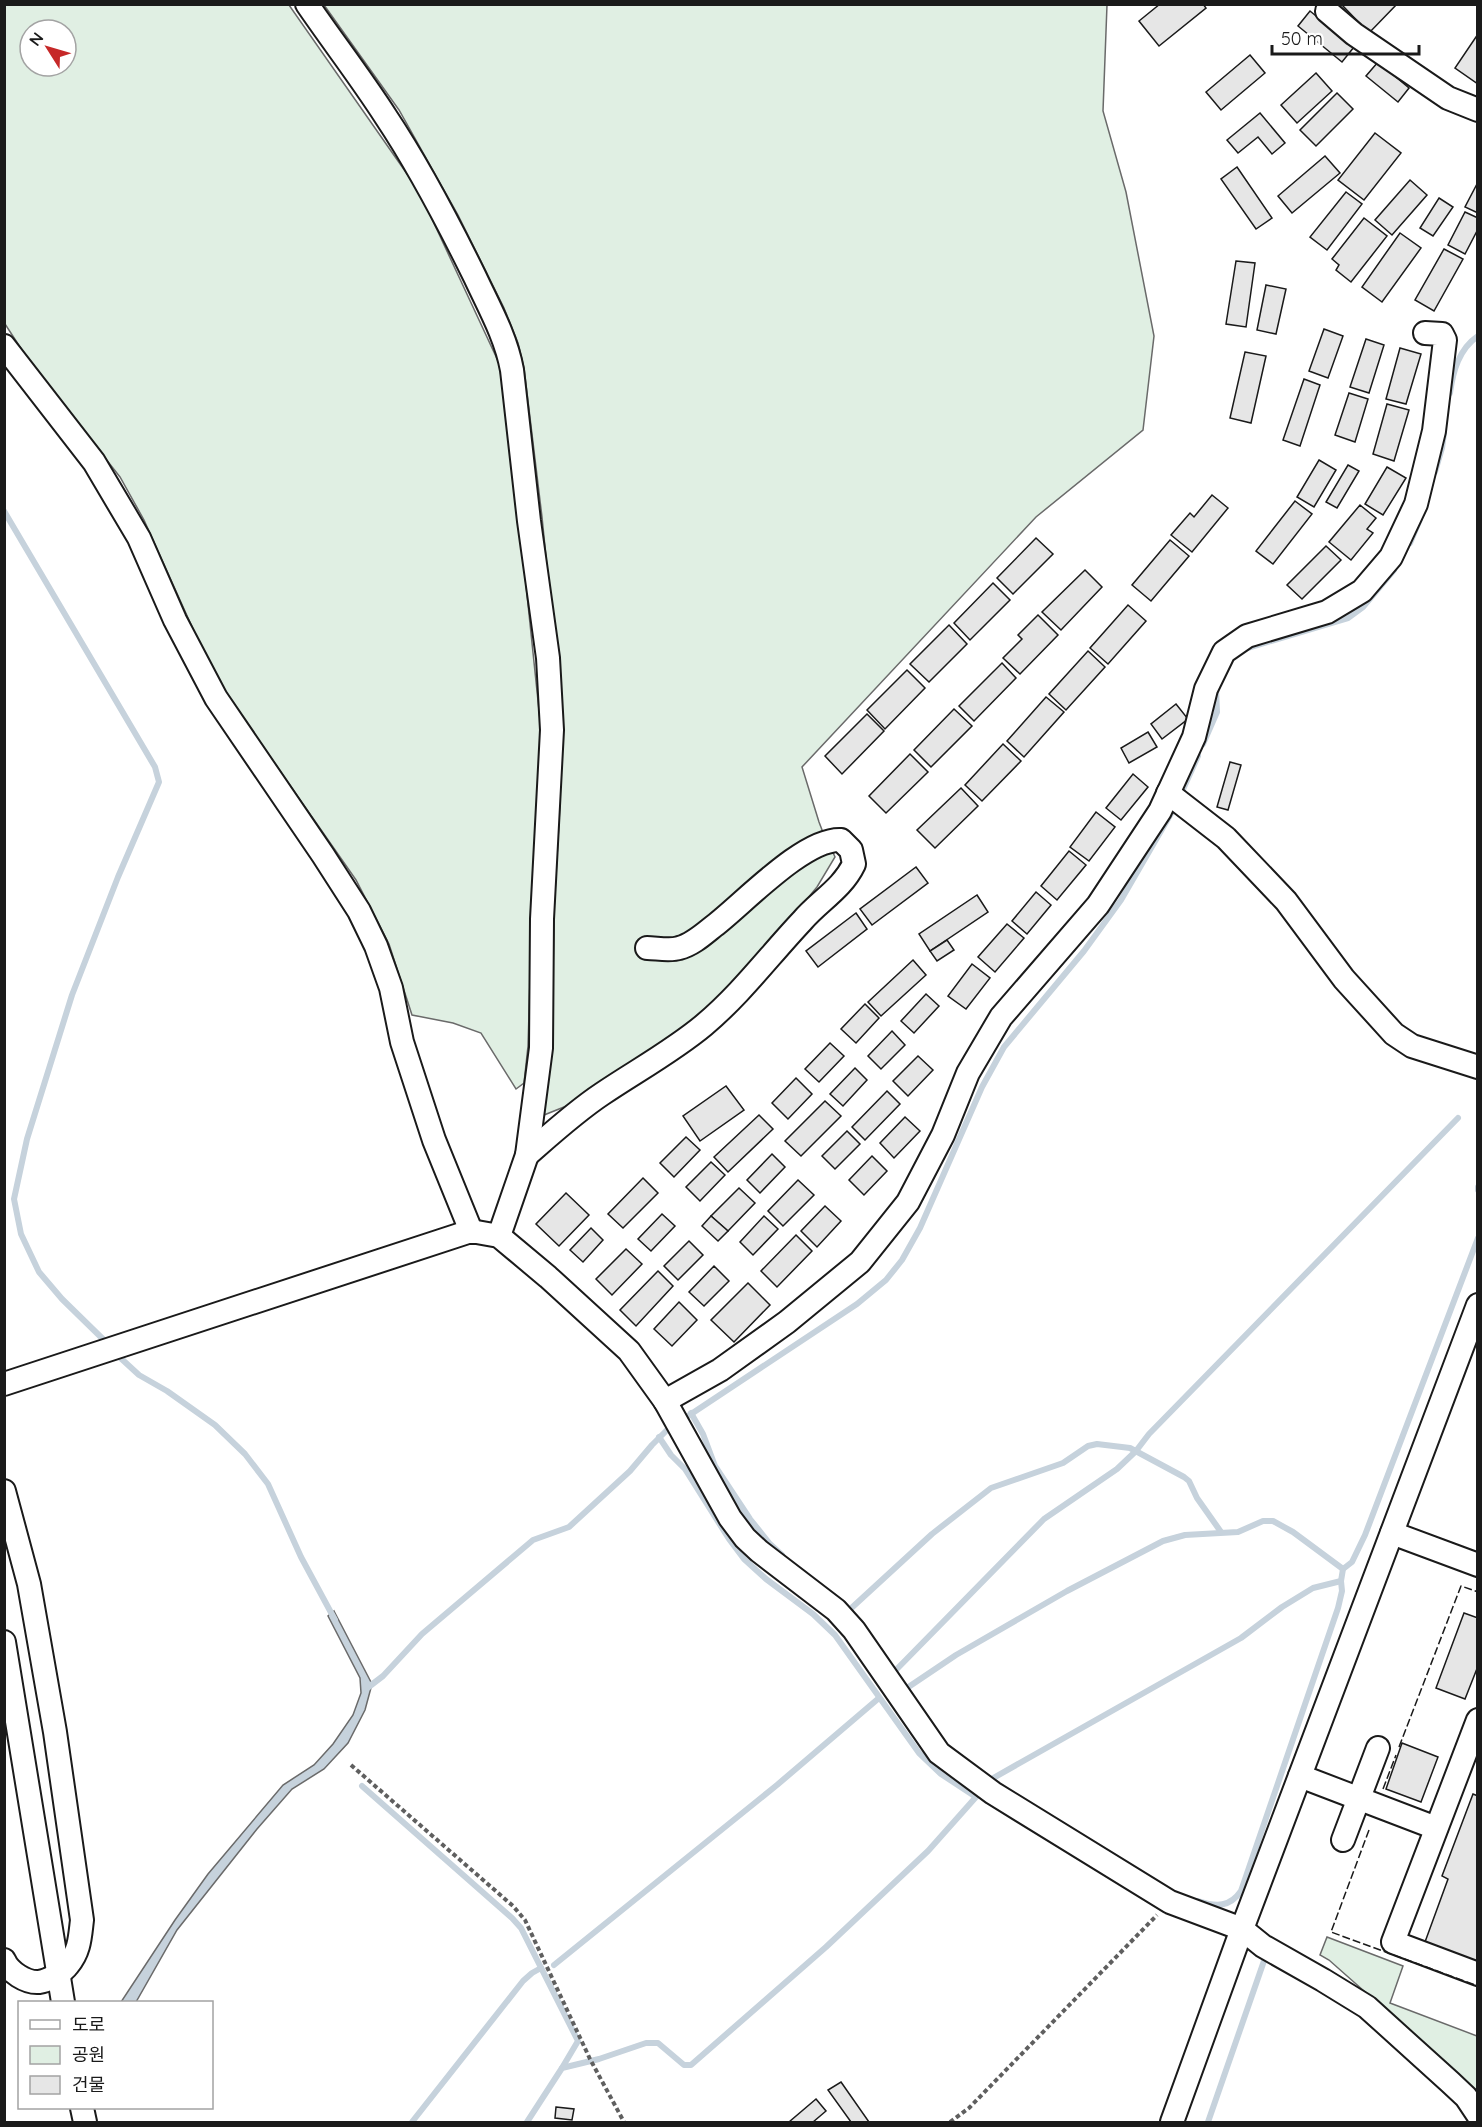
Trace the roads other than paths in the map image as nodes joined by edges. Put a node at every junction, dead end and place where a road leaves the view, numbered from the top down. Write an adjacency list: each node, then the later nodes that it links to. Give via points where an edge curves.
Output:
1 (307, 4): 9 (street, via 386,116 428,185 497,324 512,370 548,658 552,730 542,919 541,1048)
2 (1327, 11): 3 (street, via 1448,98)
3 (1478, 110)
4 (1425, 333): 6 (street, via 1442,334 1445,340 1434,431 1416,504 1391,556 1362,591 1327,612 1247,636 1224,652 1206,689)
5 (4, 346): 10 (street, via 94,462 139,538 175,620 216,698 359,911 391,988 402,1042 434,1140)
6 (1175, 798): 8 (street, via 1226,838 1286,901 1344,979 1394,1034 1412,1046); 14 (street, via 1160,811 1098,905 1001,1017 968,1073 943,1135 908,1202 860,1262 788,1322 720,1370)
7 (647, 948): 9 (street, via 678,949 700,937 812,847 830,839 841,840 851,850 854,864 838,888 804,918 730,1001 676,1046 600,1095)
8 (1478, 1067)
9 (527, 1155): 11 (street)
10 (471, 1231): 11 (street); 13 (street)
11 (499, 1236): 14 (street, via 628,1351)
12 (1476, 1312): 16 (street)
13 (6, 1385)
14 (672, 1415): 25 (street, via 745,1538 836,1610 939,1753 993,1793 1170,1902)
15 (4, 1491): 27 (street, via 29,1584 82,1920 79,1946)
16 (1392, 1533): 17 (street); 21 (street)
17 (1478, 1565)
18 (4, 1642): 27 (street)
19 (1478, 1720): 23 (street)
20 (1378, 1748): 22 (street)
21 (1300, 1776): 22 (street); 25 (street)
22 (1359, 1798): 23 (street); 24 (street)
23 (1436, 1828): 28 (street, via 1393,1942)
24 (1343, 1840)
25 (1242, 1929): 30 (street, via 1263,1946 1367,2007 1458,2089); 31 (street)
26 (4, 1960): 27 (street, via 20,1977 39,1982)
27 (58, 1973): 29 (street)
28 (1478, 1974)
29 (63, 2001)
30 (1478, 2115)
31 (1172, 2122)

